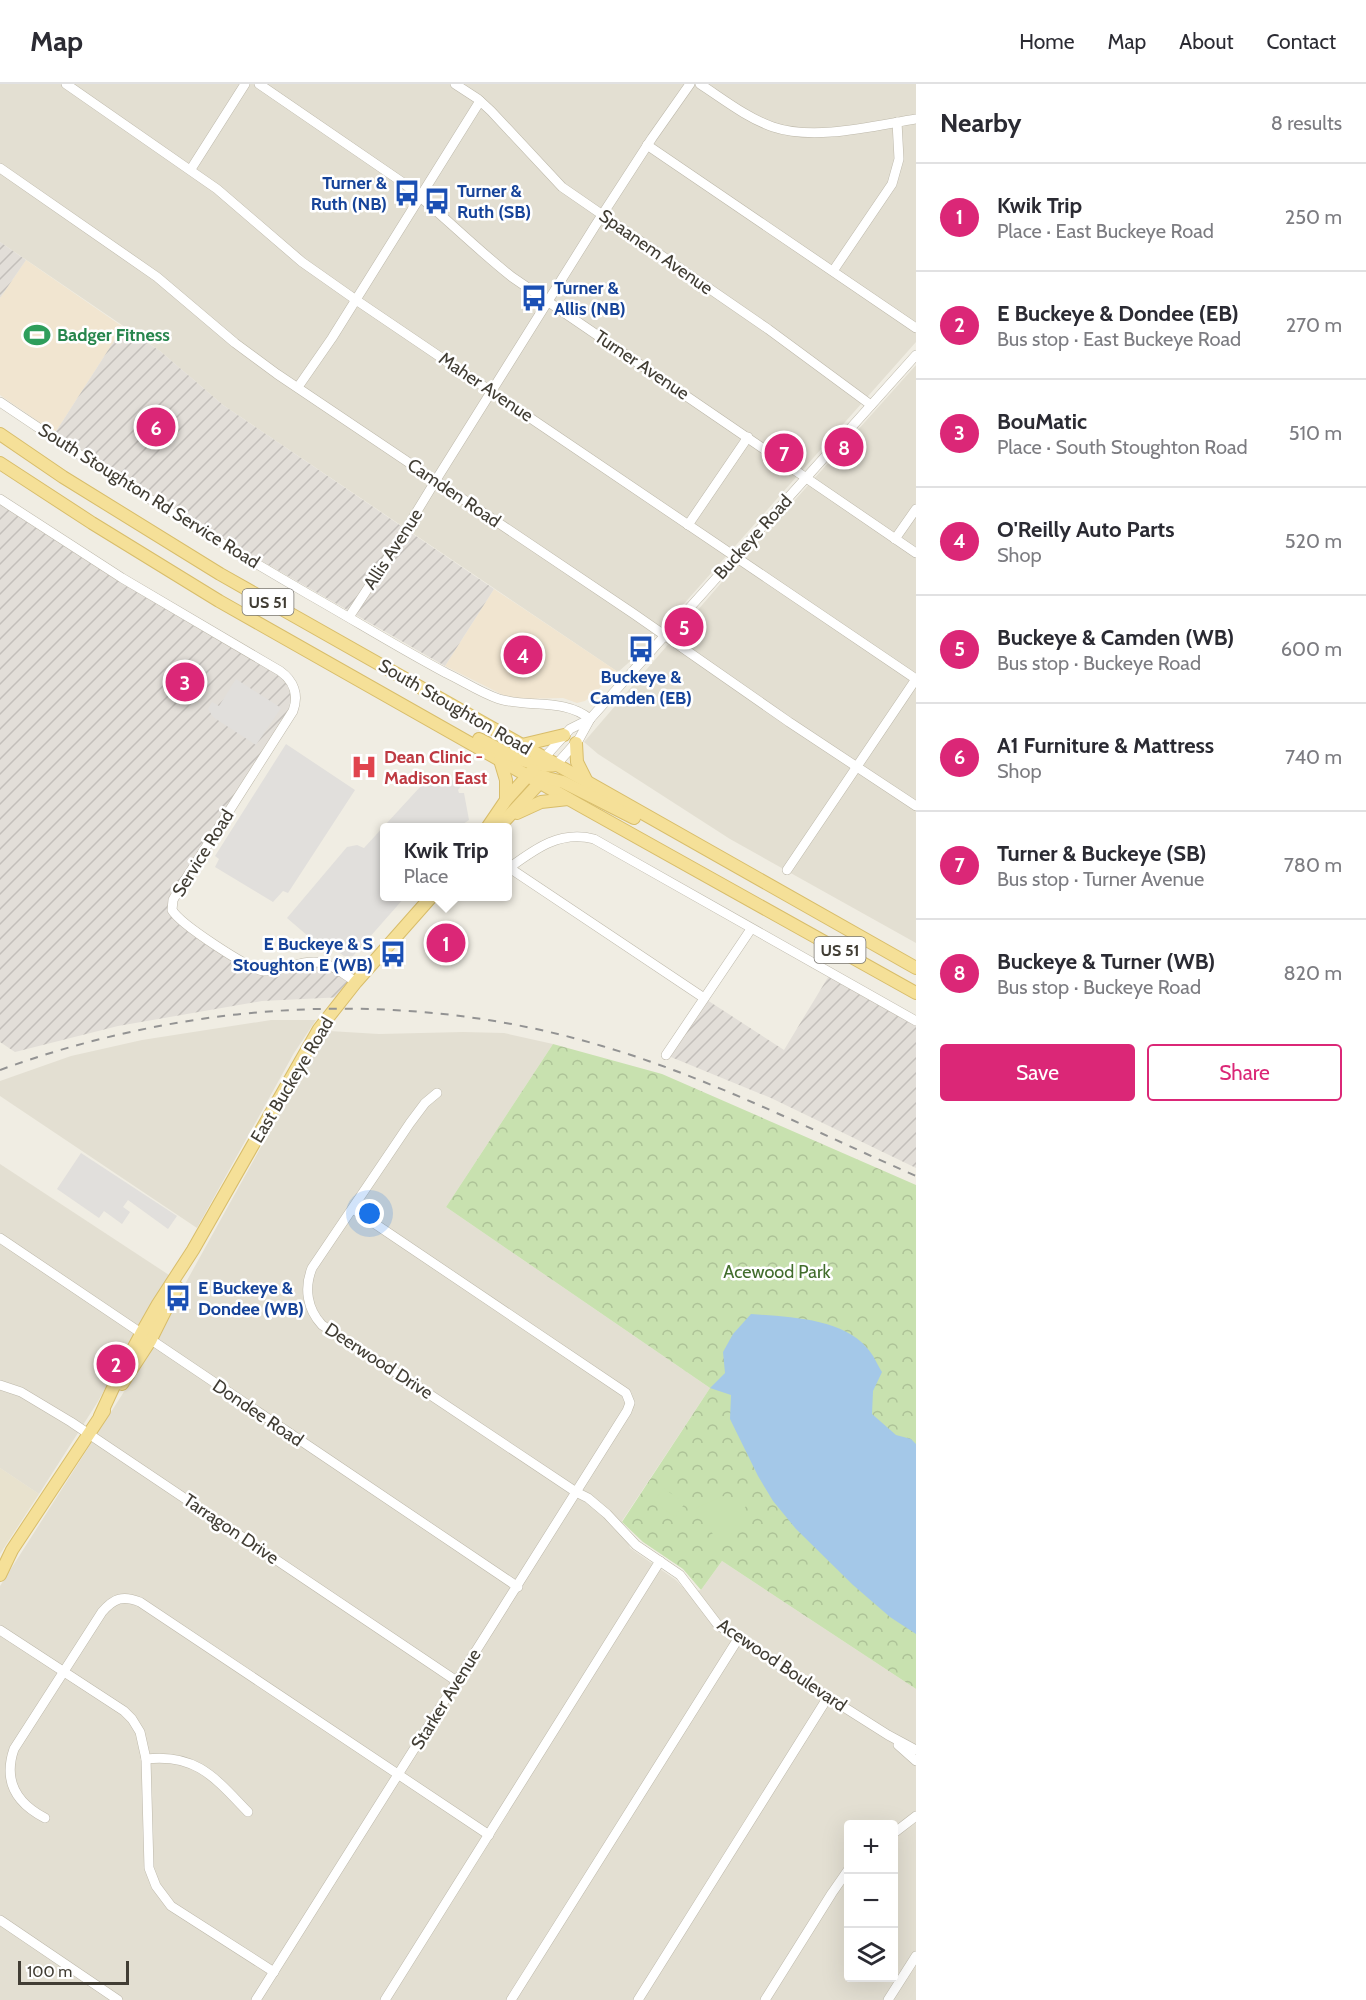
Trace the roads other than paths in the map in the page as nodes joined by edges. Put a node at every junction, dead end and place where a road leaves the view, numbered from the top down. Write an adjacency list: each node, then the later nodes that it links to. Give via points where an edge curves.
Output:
1 (66, 84): 12 (street, Maher Avenue)
2 (245, 84): 12 (street)
3 (259, 84): 13 (street, Turner Avenue)
4 (455, 84): 7 (street, Spaanem Avenue)
5 (690, 84): 10 (street, Allis Avenue)
6 (700, 84): 9 (street, via 755,119 785,130 815,133)
7 (480, 101): 13 (street); 14 (street, Spaanem Avenue, via 562,187)
8 (916, 119): 9 (street)
9 (897, 122): 15 (street, via 899,159 892,183)
10 (648, 145): 14 (street, Allis Avenue); 15 (street)
11 (0, 168): 20 (street, Camden Road, via 151,272 235,343)
12 (191, 170): 16 (street, Maher Avenue, via 302,262)
13 (420, 196): 16 (street); 17 (street, Turner Avenue, via 488,258)
14 (603, 215): 17 (street, Allis Avenue); 23 (street, Spaanem Avenue)
15 (833, 272): 18 (street)
16 (356, 300): 20 (street); 21 (street, Maher Avenue)
17 (548, 300): 21 (street, Allis Avenue); 25 (street, Turner Avenue)
18 (916, 328)
19 (916, 355): 23 (street, Buckeye Road)
20 (298, 387): 28 (street, Camden Road)
21 (491, 391): 28 (street, Allis Avenue); 31 (street, Maher Avenue)
22 (0, 402): 35 (street, South Stoughton Rd Service Road, via 155,504)
23 (871, 405): 27 (street, Buckeye Road)
24 (0, 434): 42 (main road, South Stoughton Road / US 51, via 193,558)
25 (748, 437): 27 (street, Turner Avenue); 31 (street)
26 (0, 463): 37 (main road, South Stoughton Road / US 51, via 155,563)
27 (806, 478): 32 (street, Turner Avenue); 34 (street, Buckeye Road)
28 (435, 480): 35 (street, Allis Avenue); 36 (street, Camden Road)
29 (0, 500): 63 (street, Service Road, via 290,679 296,701 292,711 178,891 172,910 183,922 253,969 272,971 306,961 318,962)
30 (916, 509): 32 (street)
31 (688, 525): 34 (street, Maher Avenue)
32 (895, 539): 33 (street, Turner Avenue)
33 (916, 552)
34 (735, 556): 36 (street, Buckeye Road); 38 (street, Maher Avenue)
35 (349, 617): 39 (street, South Stoughton Rd Service Road, via 491,696 524,704 567,707)
36 (665, 636): 39 (street, Buckeye Road); 46 (street, Camden Road)
37 (346, 674): 43 (main road, South Stoughton Road / US 51); 44 (main road, via 369,680 492,745)
38 (916, 679): 46 (street)
39 (590, 719): 40 (street, Buckeye Road); 41 (street, Buckeye Road)
40 (564, 735): 42 (main road); 44 (street, Buckeye Road)
41 (576, 743): 45 (street, Buckeye Road); 49 (main road, via 577,762)
42 (522, 746): 44 (main road, South Stoughton Road / US 51)
43 (500, 759): 47 (main road, South Stoughton Road / US 51); 51 (main road, via 508,788)
44 (541, 761): 45 (main road, South Stoughton Road / US 51); 47 (main road)
45 (556, 765): 48 (main road); 49 (main road, South Stoughton Road / US 51)
46 (857, 766): 52 (street, Camden Road); 58 (street)
47 (528, 775): 48 (main road, South Stoughton Road / US 51); 51 (main road)
48 (543, 779): 50 (main road, South Stoughton Road / US 51); 53 (main road); 56 (main road, via 582,791)
49 (588, 783): 56 (main road, South Stoughton Road / US 51)
50 (568, 799): 53 (main road, via 541,802); 64 (main road, South Stoughton Road / US 51)
51 (506, 800): 54 (main road)
52 (916, 806)
53 (510, 816): 55 (main road)
54 (490, 823)
55 (503, 823)
56 (717, 856): 62 (main road, South Stoughton Road / US 51)
57 (512, 865): 61 (street, via 564,837 583,836 626,856)
58 (787, 870)
59 (512, 871): 65 (street)
60 (428, 901): 63 (main road, East Buckeye Road)
61 (751, 929): 65 (street); 66 (street)
62 (916, 969)
63 (356, 982): 71 (main road, East Buckeye Road, via 319,1029 158,1304)
64 (916, 993)
65 (704, 998): 67 (street)
66 (916, 1021)
67 (666, 1054)
68 (436, 1093): 69 (street, Deerwood Drive, via 410,1123)
69 (353, 1209): 74 (street, Deerwood Drive, via 310,1274 308,1299 318,1321); 74 (street, Starker Avenue, via 628,1395 628,1409)
70 (0, 1239): 71 (street, Dondee Road)
71 (145, 1337): 73 (main road, East Buckeye Road); 79 (street, Dondee Road)
72 (0, 1385): 73 (street, Tarragon Drive, via 38,1401)
73 (88, 1434): 75 (main road, East Buckeye Road); 83 (street, Tarragon Drive)
74 (576, 1492): 76 (street, Acewood Boulevard); 79 (street, Starker Avenue)
75 (12, 1550): 77 (main road, East Buckeye Road); 78 (main road, East Buckeye Road)
76 (660, 1561): 81 (street, Acewood Boulevard, via 680,1575 718,1625); 94 (street)
77 (0, 1565)
78 (0, 1575)
79 (518, 1587): 83 (street, Starker Avenue)
80 (0, 1630): 82 (street)
81 (738, 1639): 84 (street, Acewood Boulevard); 102 (street)
82 (64, 1671): 87 (street, via 124,1710 140,1732); 89 (street, via 109,1604 123,1597 140,1602); 92 (street, via 14,1749 9,1769 16,1794)
83 (458, 1682): 89 (street, Starker Avenue)
84 (828, 1697): 85 (street, Acewood Boulevard); 103 (street)
85 (888, 1735): 86 (street, Acewood Boulevard); 88 (street, Acewood Boulevard)
86 (916, 1750)
87 (146, 1759): 90 (street, via 186,1761 201,1767); 98 (street, via 149,1868 156,1886 171,1906)
88 (916, 1761)
89 (399, 1775): 94 (street); 98 (street, Starker Avenue)
90 (248, 1812)
91 (916, 1816): 93 (street)
92 (45, 1818)
93 (898, 1830)
94 (489, 1834): 101 (street)
95 (846, 1874): 104 (street)
96 (0, 1920): 99 (street)
97 (916, 1956): 105 (street)
98 (274, 1972): 100 (street, Starker Avenue)
99 (118, 2000)
100 (256, 2000)
101 (385, 2000)
102 (511, 2000)
103 (638, 2000)
104 (765, 2000)
105 (888, 2000)

